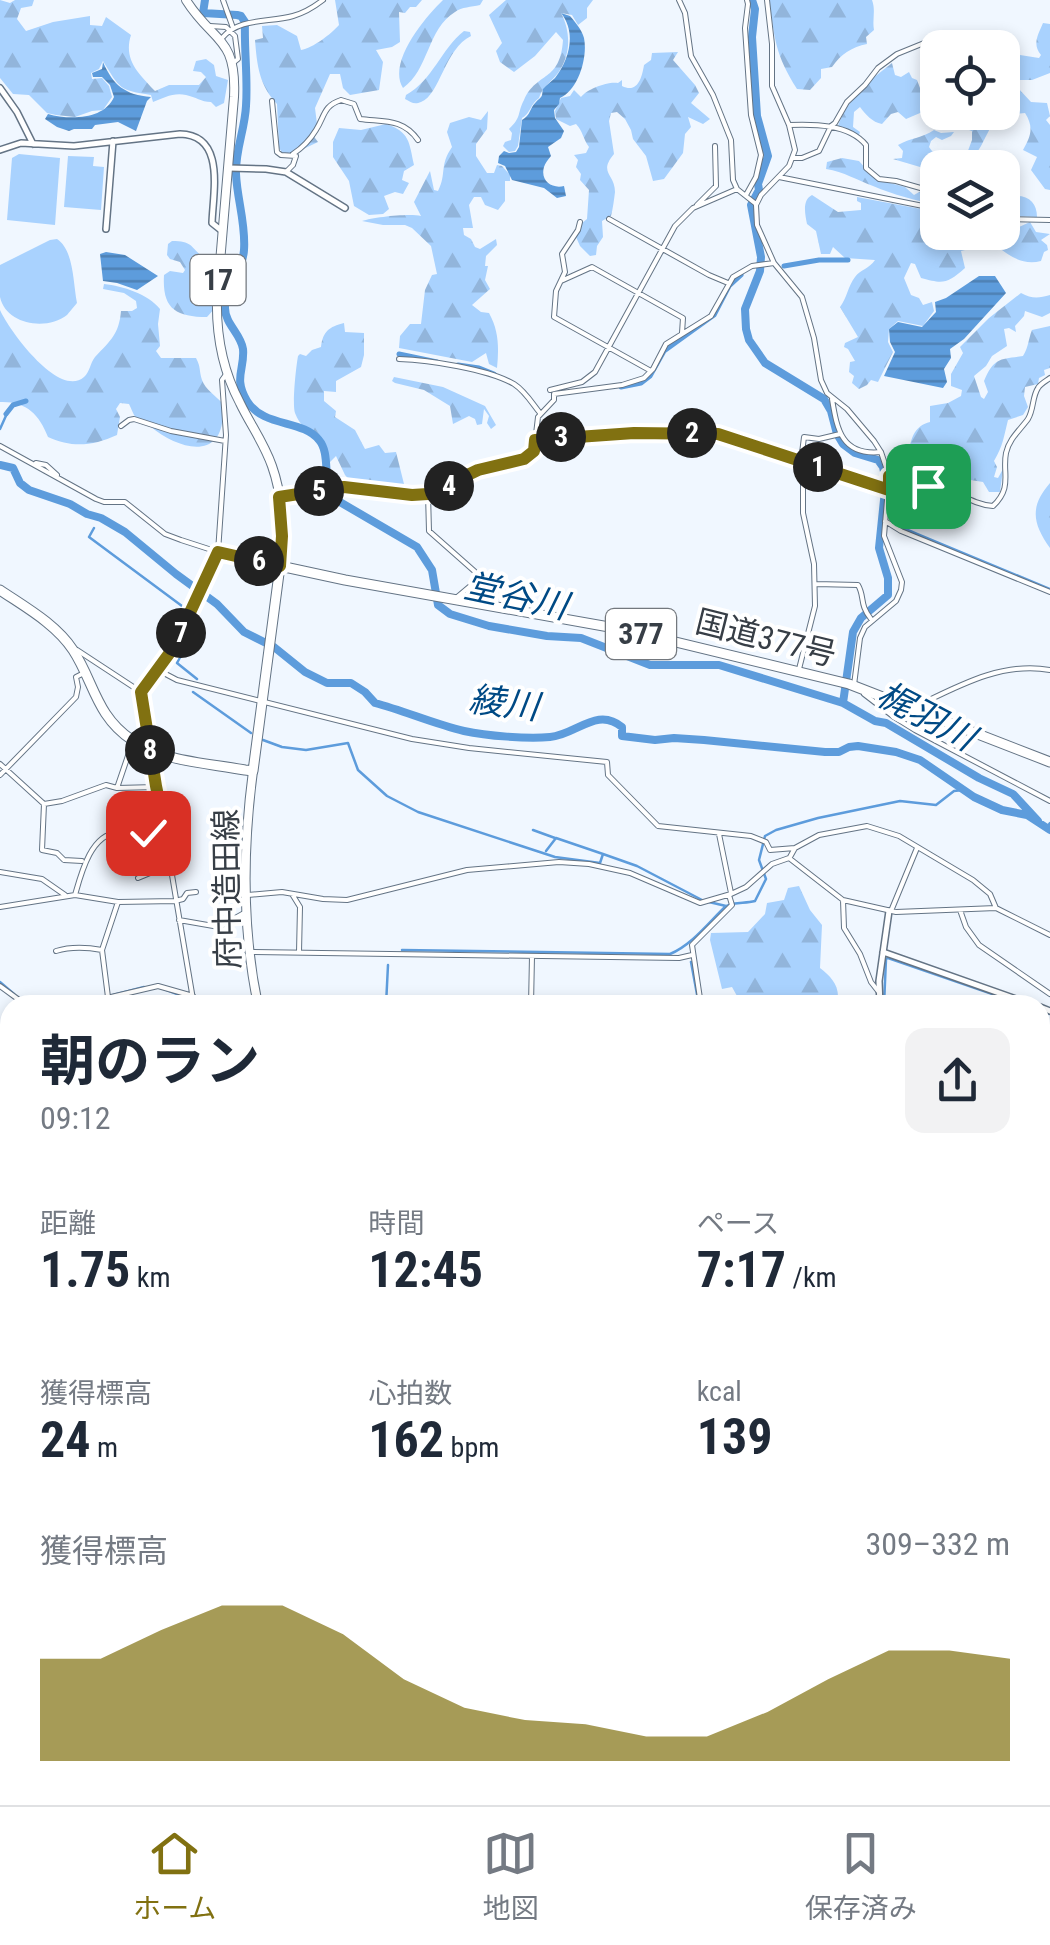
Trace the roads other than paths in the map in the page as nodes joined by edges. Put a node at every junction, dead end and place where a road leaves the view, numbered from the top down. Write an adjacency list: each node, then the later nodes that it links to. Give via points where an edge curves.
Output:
1 (186, 0): 7 (main road, 17)
2 (223, 0): 8 (street)
3 (322, 0): 8 (street, via 291,17)
4 (679, 0): 27 (street, via 691,56 731,140)
5 (746, 0): 28 (street, via 751,116 761,155)
6 (767, 0): 14 (street, via 770,80)
7 (208, 27): 8 (street); 9 (main road, 17)
8 (231, 28): 9 (street); 11 (street, via 239,48)
9 (221, 40): 11 (main road, 17)
10 (920, 44): 15 (street, via 878,68)
11 (233, 64): 23 (main road, 17)
12 (0, 88): 18 (street)
13 (272, 102): 21 (street, via 276,152)
14 (789, 125): 15 (street); 22 (street)
15 (830, 126): 22 (street, via 820,151); 26 (street, via 864,141 866,168 874,176)
16 (418, 140): 21 (street, via 404,126 360,120 354,104 341,100 327,106 317,129)
17 (113, 142): 18 (street); 37 (street); 38 (street, via 180,134 201,140 214,178 212,223)
18 (33, 144): 20 (street)
19 (715, 146): 32 (street, via 716,186)
20 (0, 150)
21 (293, 154): 24 (street)
22 (794, 158): 25 (street)
23 (233, 168): 24 (street); 38 (main road, 17)
24 (286, 172): 31 (street)
25 (779, 177): 29 (street); 30 (street)
26 (920, 188)
27 (737, 189): 28 (street); 32 (street)
28 (746, 196): 29 (street)
29 (755, 203): 40 (street)
30 (920, 204)
31 (346, 208)
32 (694, 208): 39 (street)
33 (609, 219): 39 (street)
34 (1020, 219): 35 (street)
35 (1050, 220)
36 (580, 222): 41 (street, via 562,254)
37 (106, 230)
38 (222, 231): 48 (main road, 17, via 217,317)
39 (663, 248): 42 (street); 43 (street)
40 (774, 263): 42 (street, via 752,266); 51 (street, via 802,298 820,380)
41 (561, 280): 43 (street, via 592,267); 45 (street, via 554,317)
42 (728, 282): 44 (street, via 711,316)
43 (638, 293): 44 (street, via 683,318); 45 (street)
44 (682, 334): 47 (street, via 666,344)
45 (609, 347): 47 (street); 50 (street, via 589,378)
46 (399, 359): 52 (street, via 470,368 513,384)
47 (650, 371): 52 (street, via 635,382 554,394)
48 (227, 373): 56 (street); 63 (main road, 17, via 268,456)
49 (1050, 378): 60 (street, via 1036,390 1028,419 1009,446 1006,483 994,506 935,486 909,490)
50 (550, 390)
51 (832, 399): 54 (street); 58 (street)
52 (540, 413): 55 (street)
53 (121, 426): 56 (street, via 134,419)
54 (840, 434): 58 (street, via 850,446); 59 (street, via 804,436)
55 (535, 440): 59 (street, via 718,434); 62 (street, via 524,459 478,470)
56 (224, 441): 65 (street)
57 (0, 446): 65 (street, via 46,465 96,499 125,502 165,534)
58 (881, 452): 60 (street)
59 (802, 461): 61 (street); 67 (street)
60 (889, 476): 61 (street)
61 (888, 489): 64 (street)
62 (428, 494): 63 (street, via 344,487); 70 (street, via 429,530 481,576)
63 (279, 497): 66 (main road, 17)
64 (884, 521): 69 (street); 71 (street, via 901,590)
65 (218, 552): 66 (street); 73 (street)
66 (280, 566): 70 (highway, 国道377号 / 377); 80 (highway)
67 (815, 584): 71 (street, via 858,585); 76 (street)
68 (0, 590): 72 (highway)
69 (1050, 592)
70 (456, 598): 76 (highway, 国道377号 / 377)
71 (871, 618): 78 (street)
72 (72, 650): 77 (highway); 79 (street)
73 (165, 662): 74 (street)
74 (158, 670): 79 (street); 80 (street)
75 (1050, 670): 81 (street, via 993,673)
76 (798, 672): 78 (highway, 国道377号 / 377)
77 (85, 673): 82 (highway, via 105,714); 86 (street, via 76,677 76,697)
78 (851, 685): 81 (highway, 国道377号 / 377); 91 (street, via 904,724)
79 (141, 692): 83 (street)
80 (263, 700): 87 (highway); 94 (street, via 412,739 606,762 608,775 658,826)
81 (912, 708): 84 (highway, 国道377号 / 377)
82 (133, 741): 83 (highway); 90 (street)
83 (150, 750): 87 (highway); 89 (street)
84 (1050, 762)
85 (0, 764): 86 (street)
86 (6, 769): 88 (street); 92 (street)
87 (253, 771): 106 (main road, 府中造田線)
88 (0, 775)
89 (156, 786): 90 (street); 93 (street)
90 (117, 788): 92 (street, via 106,785)
91 (1050, 800)
92 (44, 804): 98 (street, via 42,850)
93 (165, 830): 98 (street, via 107,835); 100 (street)
94 (720, 834): 95 (street, via 763,840 770,850); 107 (street)
95 (795, 848): 96 (street, via 862,825); 97 (street)
96 (917, 848): 112 (street, via 982,887); 114 (street)
97 (790, 858): 107 (street); 108 (street)
98 (84, 862): 105 (street)
99 (0, 872): 104 (street, via 42,879)
100 (171, 872): 101 (street); 109 (street)
101 (138, 878)
102 (196, 892): 109 (street)
103 (292, 894): 106 (street); 107 (street, via 347,900 468,870 558,862 630,873 694,902); 121 (street, via 300,907)
104 (66, 895): 105 (street); 111 (street)
105 (75, 895): 110 (street)
106 (246, 896): 115 (main road, 府中造田線)
107 (731, 899): 123 (street, via 693,943)
108 (843, 900): 114 (street); 125 (street, via 844,928)
109 (175, 901): 110 (street); 116 (street)
110 (118, 902): 118 (street)
111 (0, 907)
112 (996, 908): 113 (street); 117 (street)
113 (960, 910): 114 (street); 126 (street, via 979,944)
114 (890, 911): 122 (street)
115 (247, 912): 116 (street, via 219,927); 120 (main road, 府中造田線)
116 (179, 920): 130 (street)
117 (1050, 935)
118 (102, 950): 119 (street); 127 (street)
119 (56, 951)
120 (250, 952): 121 (street); 131 (main road, 府中造田線)
121 (299, 952): 124 (street)
122 (883, 952): 125 (street); 135 (street)
123 (692, 955): 124 (street); 133 (street)
124 (532, 956): 132 (street)
125 (879, 992): 134 (street)
126 (1050, 994)
127 (108, 995)
128 (132, 995): 129 (street, via 161,986)
129 (189, 995)
130 (192, 995)
131 (256, 995)
132 (531, 995)
133 (700, 995)
134 (879, 995)
135 (1005, 995)

